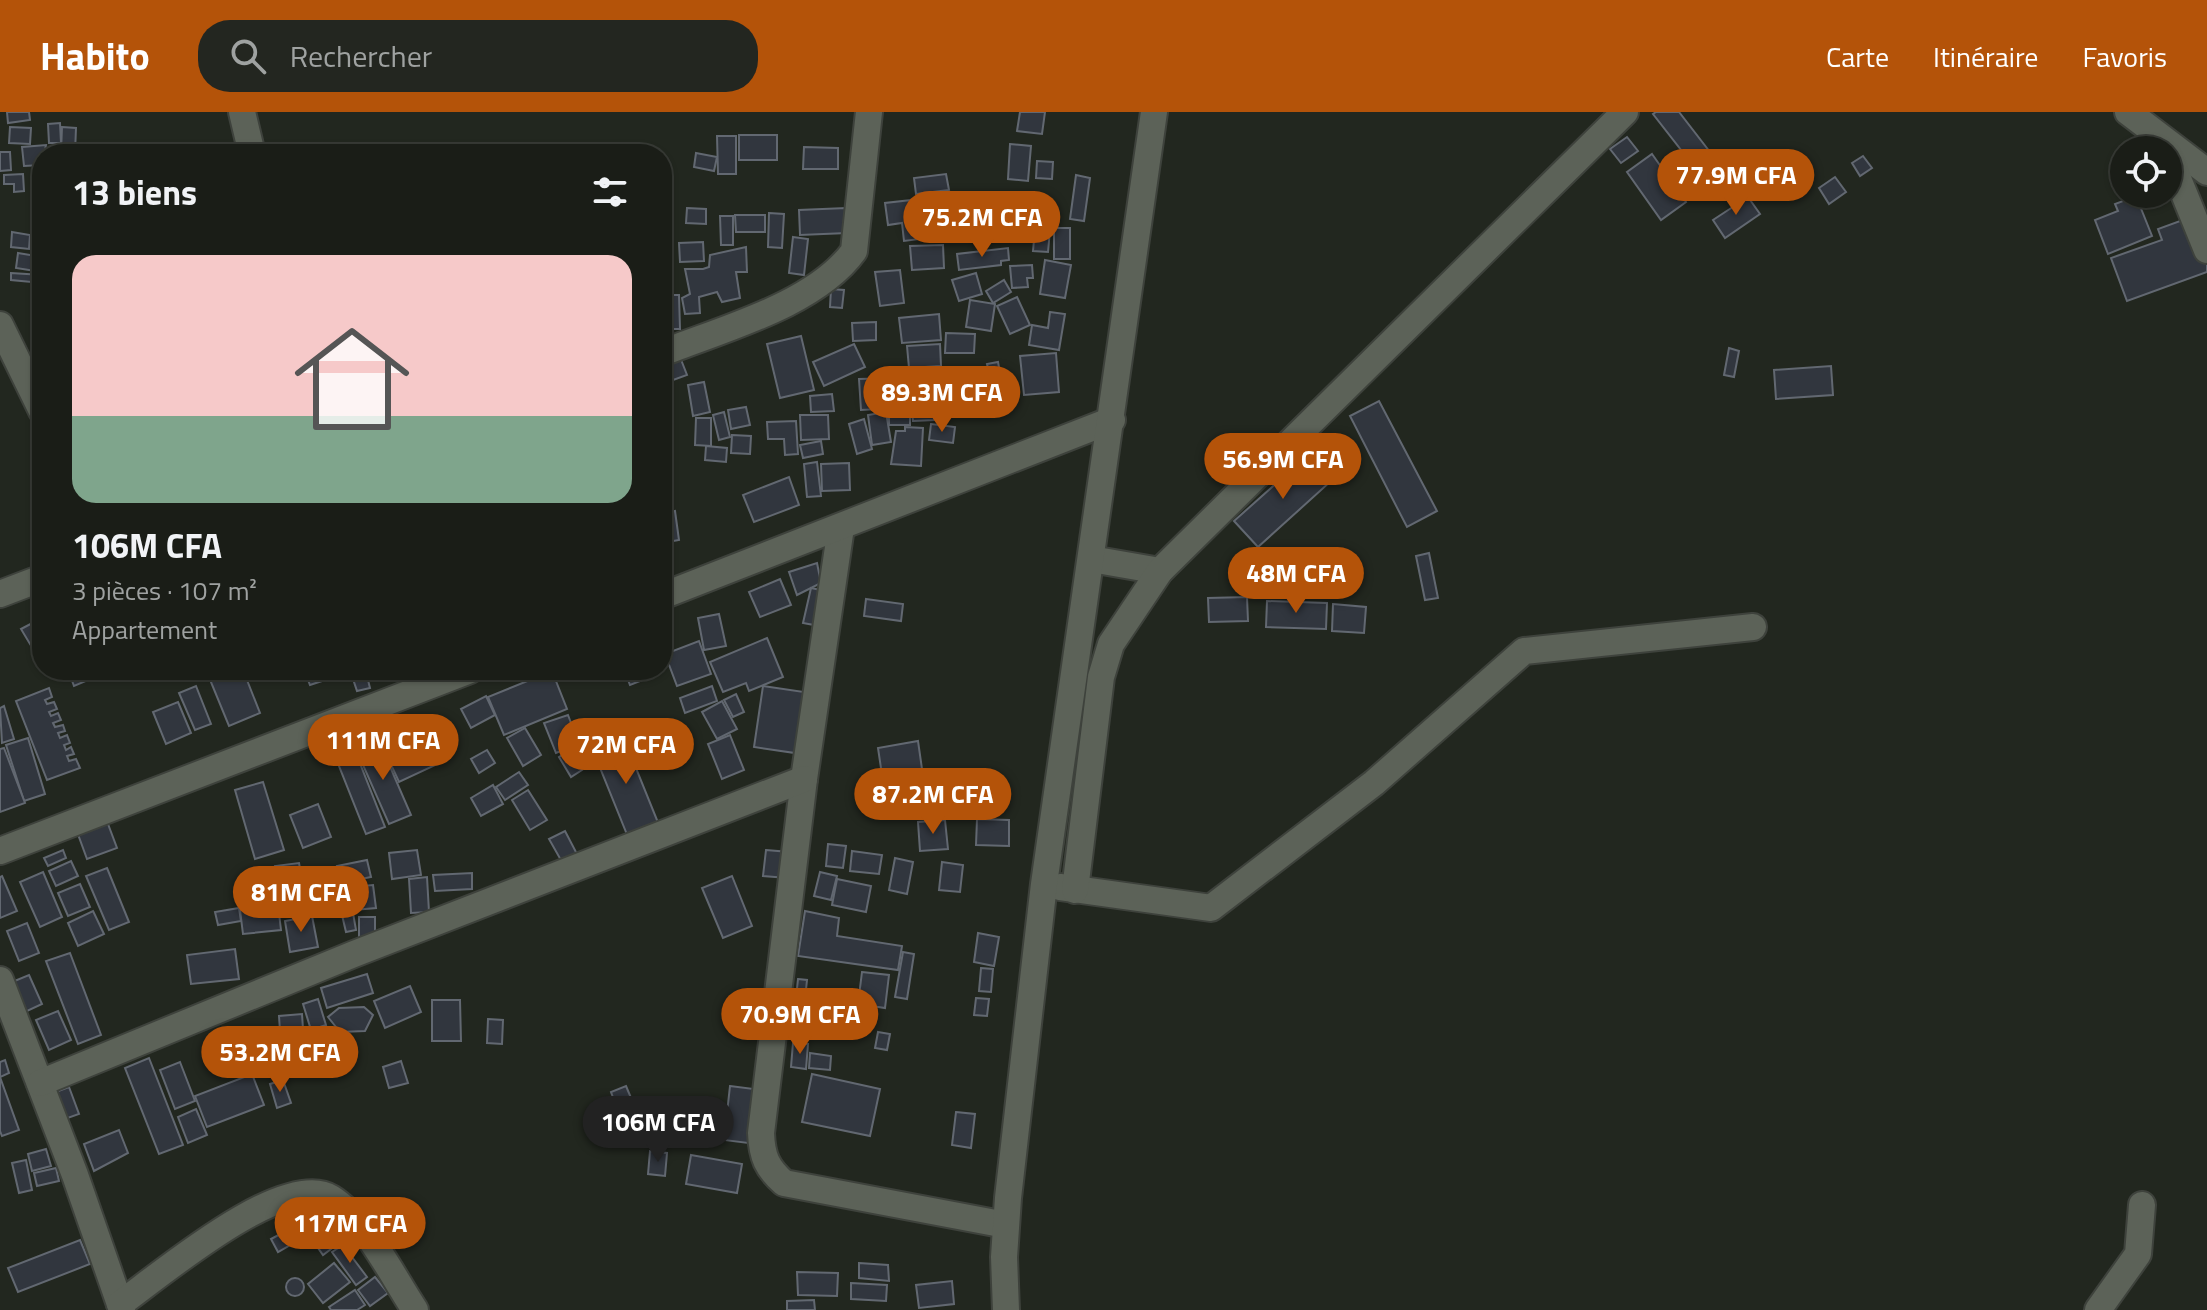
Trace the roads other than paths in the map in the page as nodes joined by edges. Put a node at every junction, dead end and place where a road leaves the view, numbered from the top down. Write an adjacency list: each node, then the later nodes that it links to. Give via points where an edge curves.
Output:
1 (242, 112): 7 (street)
2 (869, 112): 13 (street, via 854,251 842,267 793,300)
3 (1154, 112): 15 (street)
4 (1625, 112): 18 (street)
5 (2128, 112): 6 (street)
6 (2153, 136)
7 (250, 144)
8 (2182, 157): 9 (street)
9 (2207, 172)
10 (2182, 189): 11 (street)
11 (2207, 250)
12 (0, 325): 14 (street)
13 (672, 349)
14 (32, 391)
15 (1112, 420): 16 (street); 17 (street)
16 (841, 527): 20 (street); 24 (street)
17 (1091, 559): 18 (street); 26 (street)
18 (1160, 571): 27 (street, via 1111,644 1101,677)
19 (32, 582): 21 (street)
20 (672, 592)
21 (0, 594)
22 (1753, 627): 27 (street, via 1524,651 1374,783 1211,908)
23 (444, 680): 25 (street)
24 (804, 779): 29 (street); 31 (street, via 761,1133 769,1170 784,1183)
25 (0, 851)
26 (1044, 884): 27 (street); 31 (street)
27 (1075, 890)
28 (0, 980): 29 (street)
29 (40, 1083): 32 (street)
30 (2142, 1205): 35 (street, via 2138,1254)
31 (1006, 1225): 34 (street)
32 (121, 1307): 33 (street, via 255,1211 304,1193 329,1196 353,1217)
33 (415, 1310)
34 (1006, 1310)
35 (2098, 1310)

